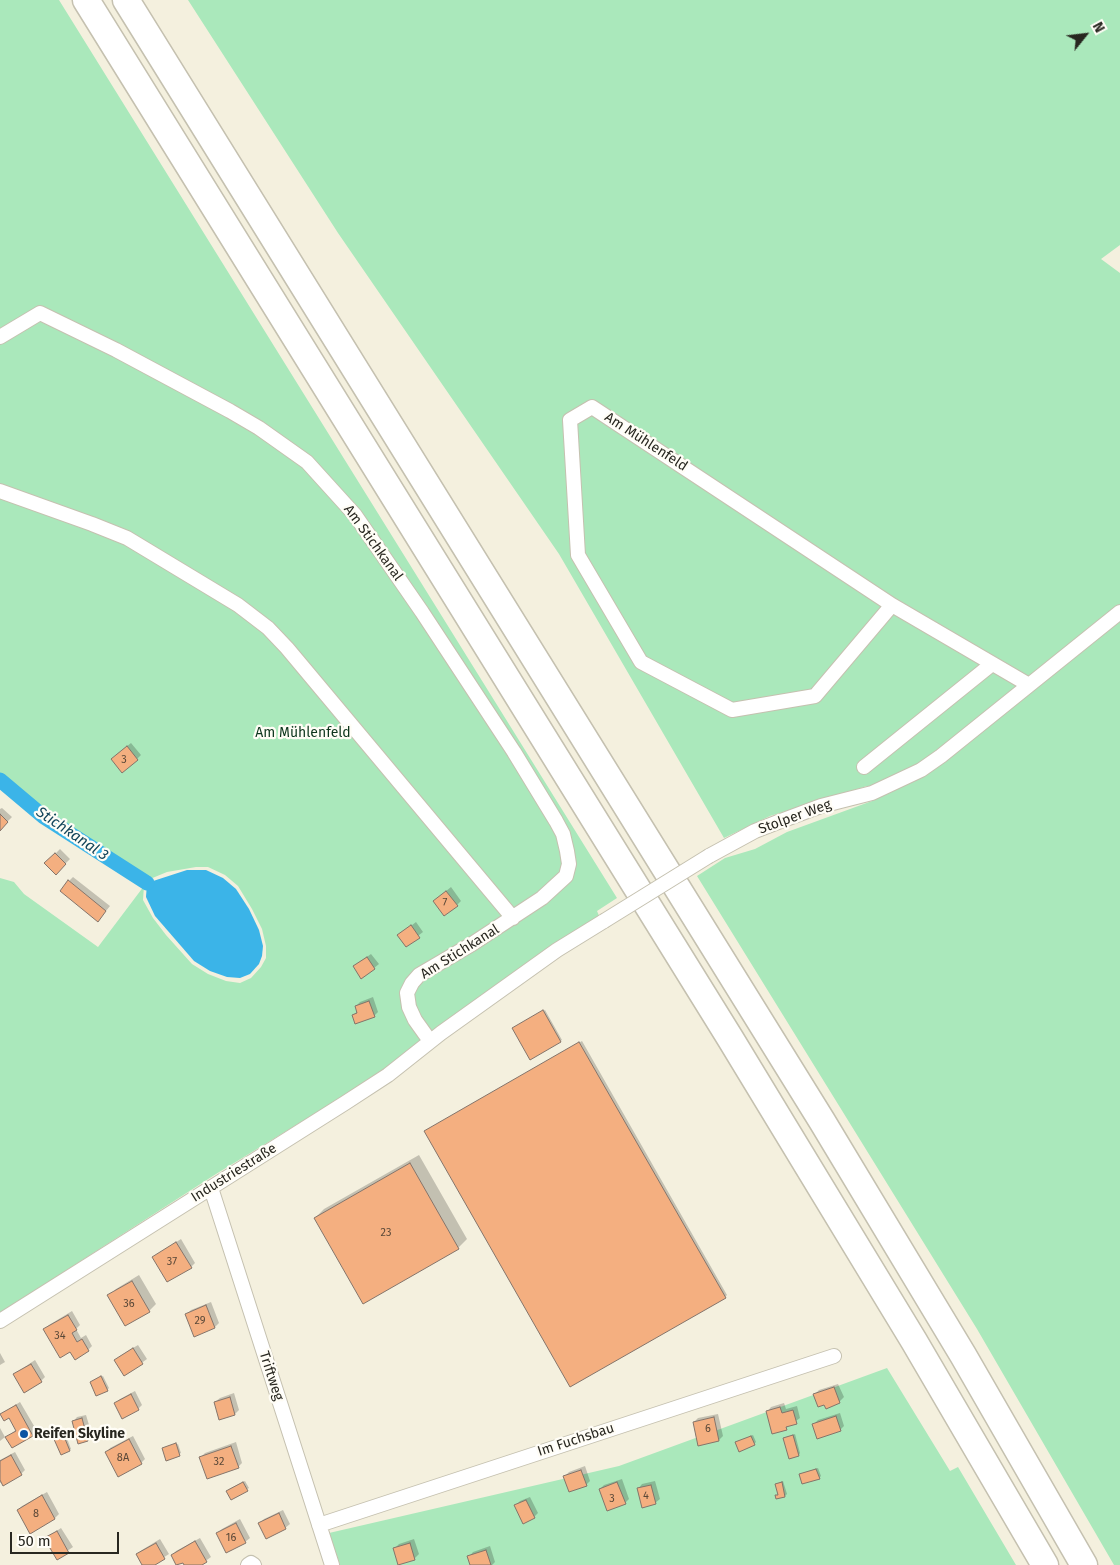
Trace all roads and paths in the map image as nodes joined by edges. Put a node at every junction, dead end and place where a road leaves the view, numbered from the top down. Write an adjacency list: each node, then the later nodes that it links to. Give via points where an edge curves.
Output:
1 (86, 0): 18 (highway, via 730,1038)
2 (126, 0): 17 (highway, via 822,1121)
3 (0, 337): 10 (street, Am Stichkanal, via 40,313 116,350 259,428 307,462 328,483 422,612 514,752 563,834 569,864 566,876)
4 (0, 491): 10 (street, Am Stichkanal, via 127,538 238,605 268,628)
5 (892, 605): 5 (street, Am Mühlenfeld, via 592,407 570,420 578,555 641,662 732,710 815,696); 7 (street, Am Mühlenfeld)
6 (1120, 612): 8 (street, Stolper Weg)
7 (992, 664): 8 (street, Am Mühlenfeld); 9 (street)
8 (1029, 685): 11 (street, Stolper Weg, bridge, via 941,756 906,778 872,793 821,806 755,831 557,950)
9 (864, 767)
10 (514, 918): 12 (street, Am Stichkanal, via 412,983 407,992 409,1007)
11 (463, 1018): 12 (street, Industriestraße)
12 (430, 1041): 13 (street, Industriestraße, via 388,1075)
13 (211, 1188): 14 (street, Industriestraße); 16 (street, Triftweg)
14 (0, 1321)
15 (834, 1356): 16 (street, Im Fuchsbau)
16 (319, 1525): 21 (street, Triftweg)
17 (1063, 1527): 24 (highway); 25 (highway)
18 (1024, 1529): 22 (highway); 23 (highway)
19 (248, 1565): 20 (street)
20 (254, 1565)
21 (332, 1565)
22 (1039, 1565)
23 (1045, 1565)
24 (1084, 1565)
25 (1089, 1565)

